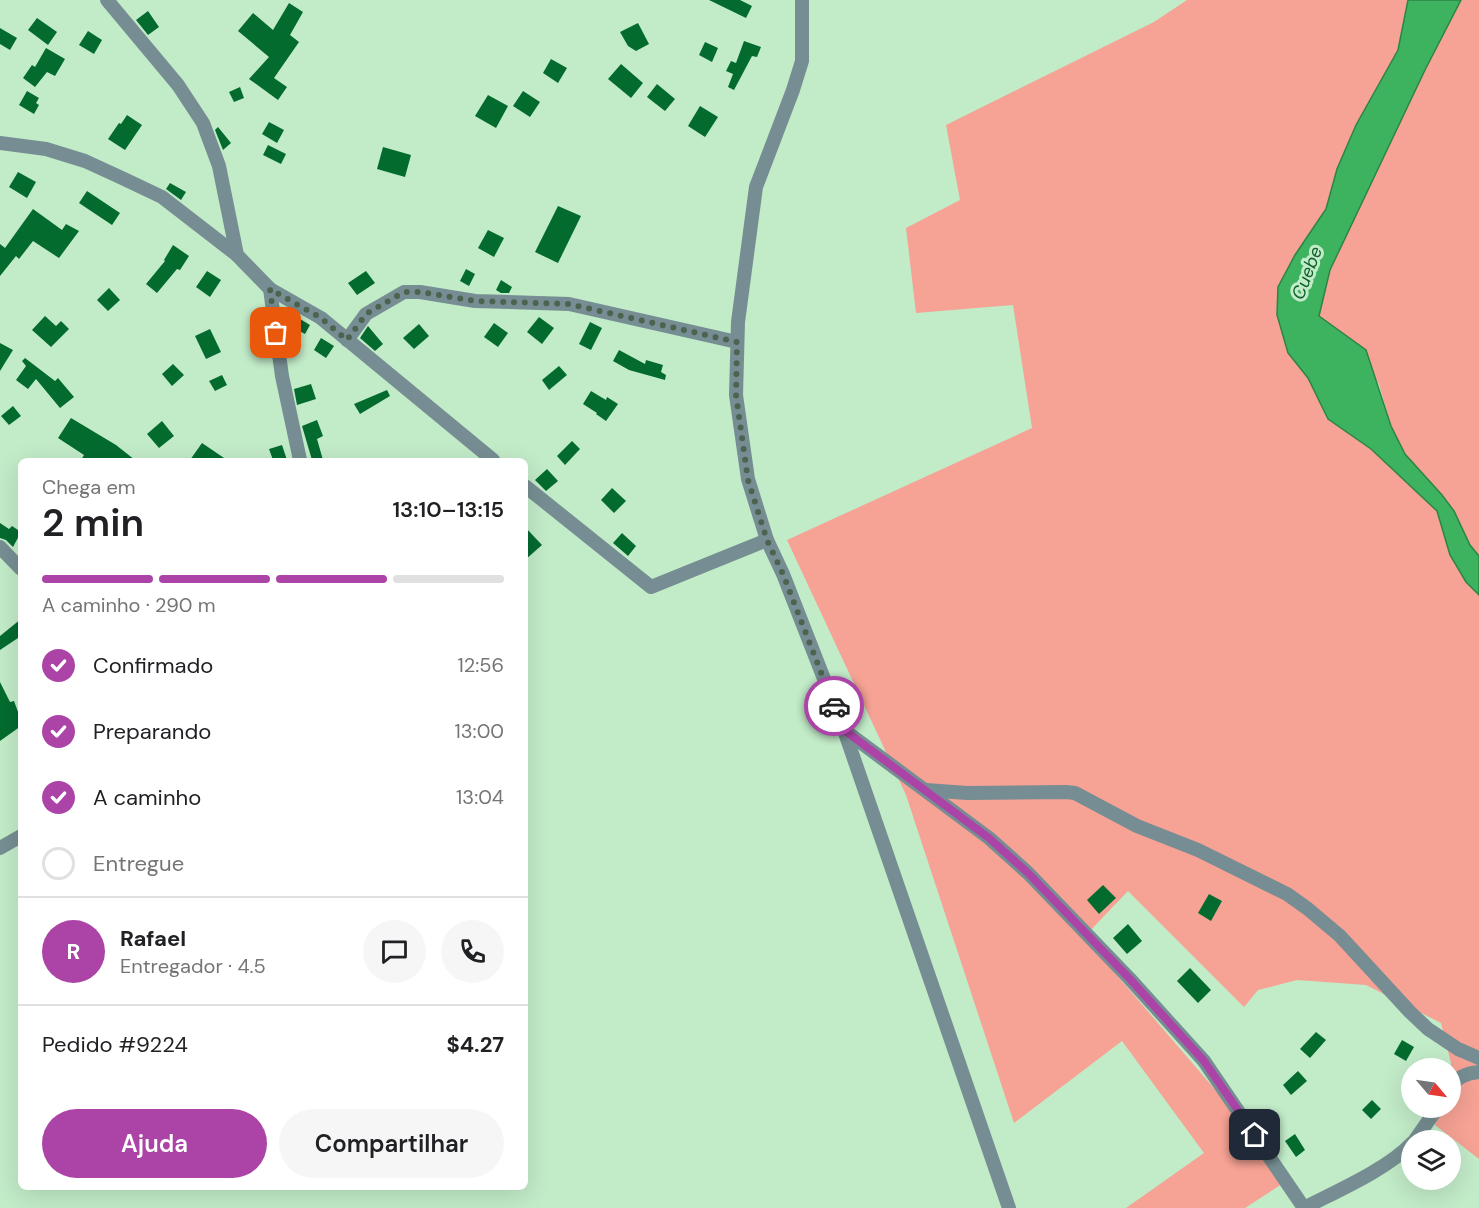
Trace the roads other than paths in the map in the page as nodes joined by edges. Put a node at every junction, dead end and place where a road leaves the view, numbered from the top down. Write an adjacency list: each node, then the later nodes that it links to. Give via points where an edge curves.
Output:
1 (107, 0): 4 (street, via 178,85 203,123 219,166)
2 (802, 0): 7 (street, via 802,61 756,187)
3 (0, 143): 4 (street, via 46,149 122,178 162,197)
4 (237, 255): 5 (street)
5 (270, 289): 6 (street, via 321,318); 8 (street, via 282,376)
6 (347, 340): 7 (street, via 366,314 404,292 420,292 475,301 569,304); 9 (street)
7 (737, 342): 11 (street, via 736,395 741,439 748,480)
8 (300, 458)
9 (491, 458)
10 (528, 488): 11 (street, via 651,587)
11 (767, 540): 14 (street)
12 (0, 547): 13 (street)
13 (18, 566)
14 (844, 730): 15 (street); 22 (street)
15 (926, 790): 18 (street, via 1066,792 1198,850 1287,894 1308,909 1340,936 1428,1029); 21 (street, via 1028,873 1129,978 1204,1061 1304,1208)
16 (18, 838): 17 (street)
17 (0, 848)
18 (1479, 1058)
19 (1479, 1071): 20 (street)
20 (1461, 1077)
21 (1401, 1154)
22 (1009, 1208)

